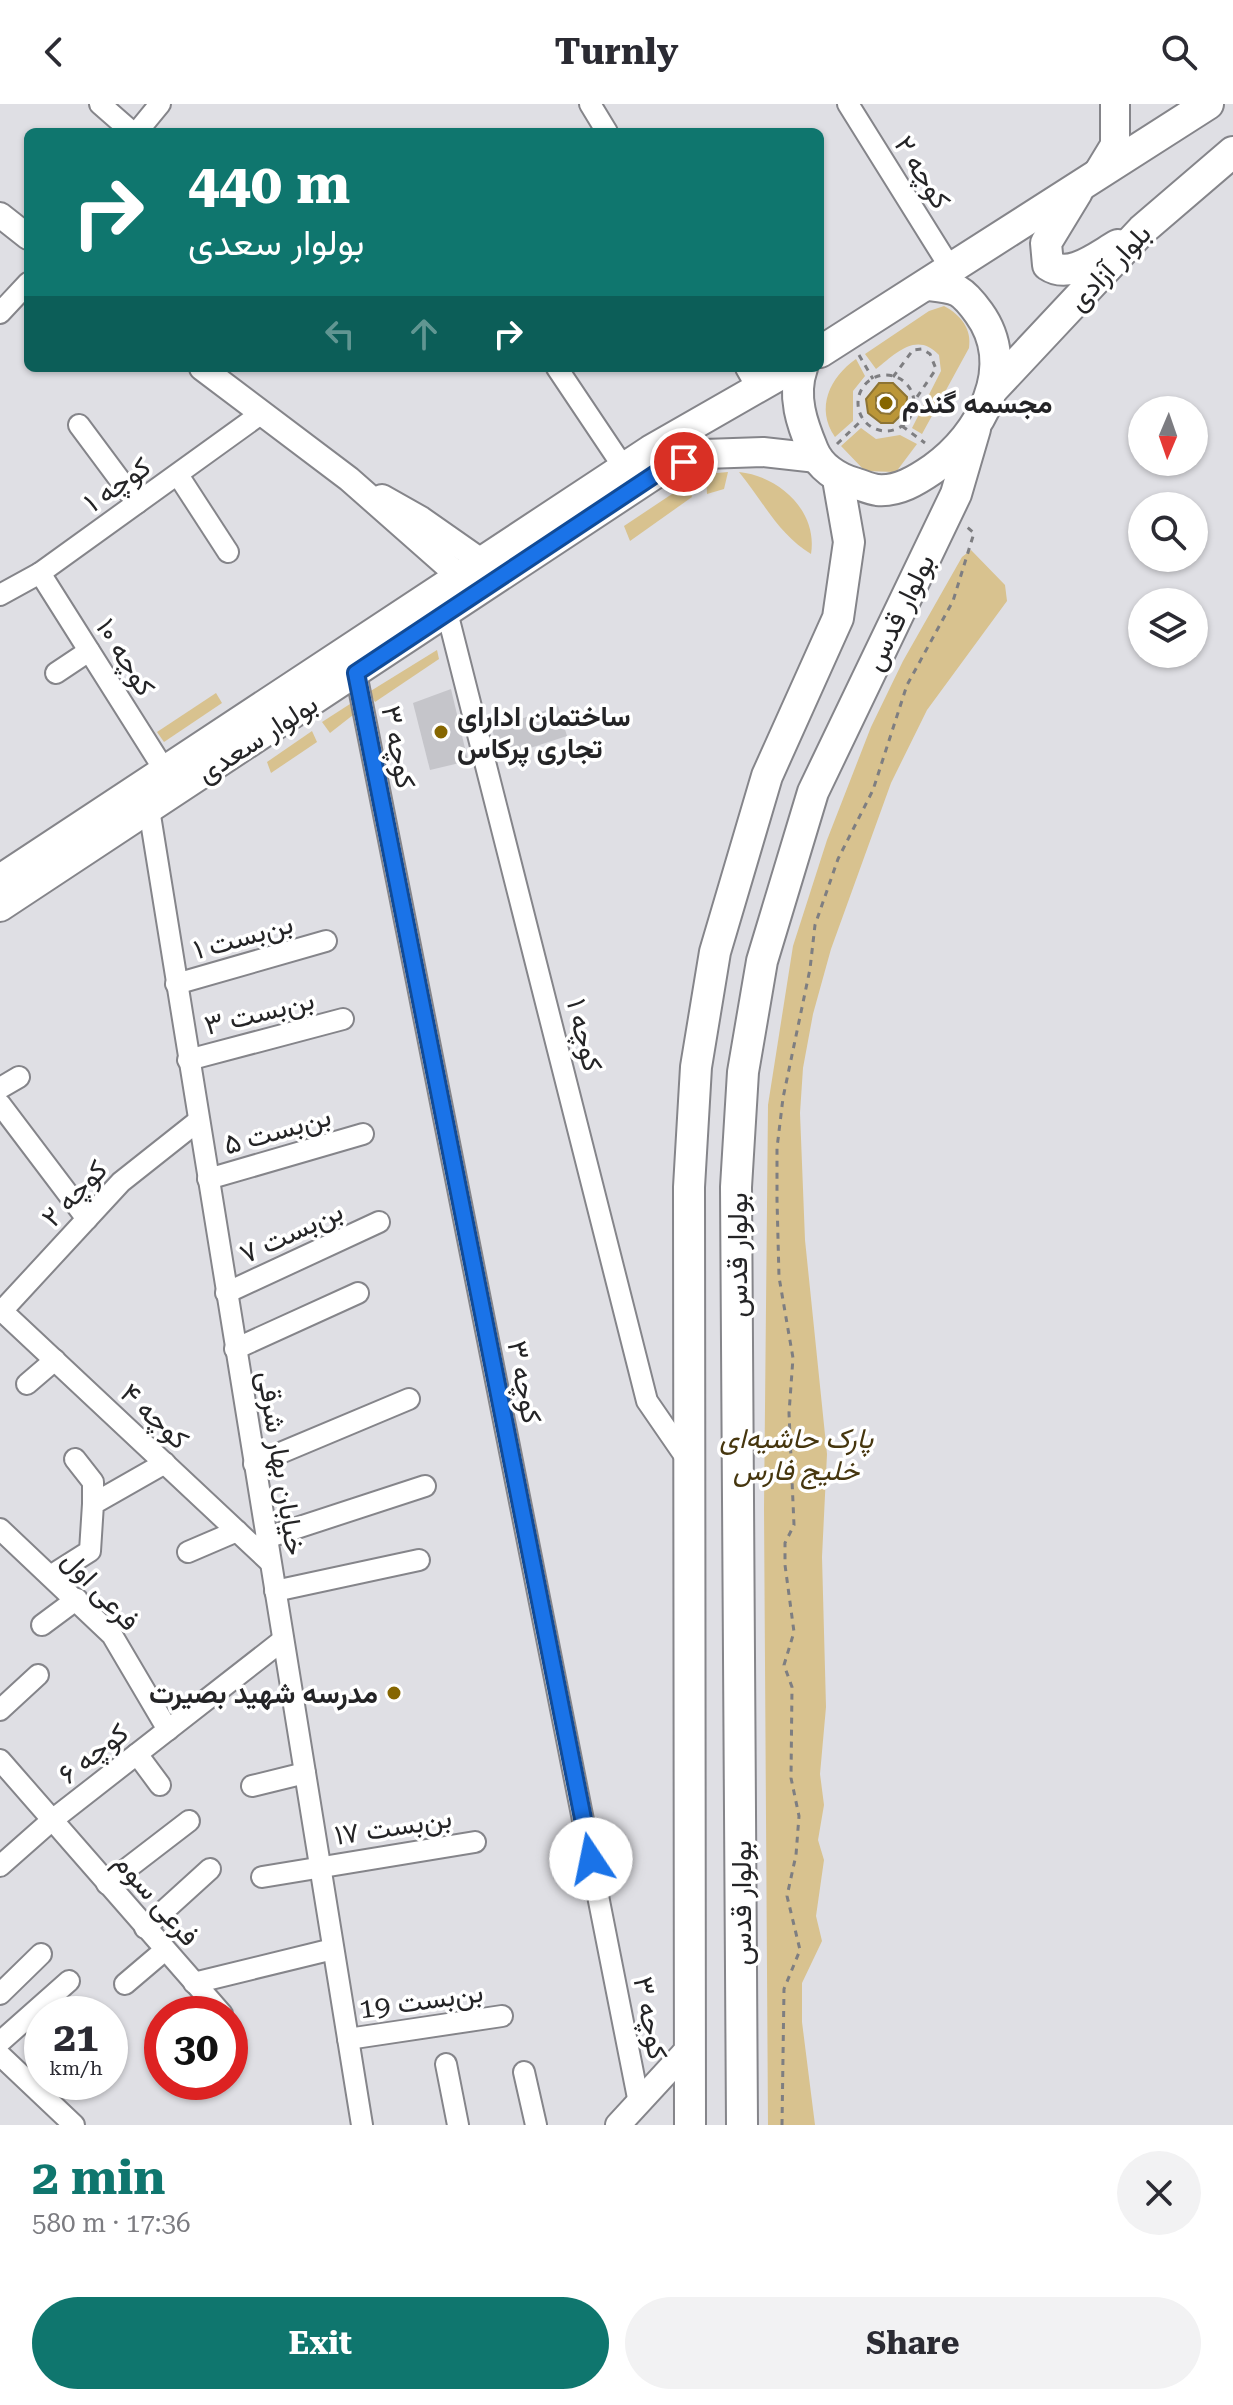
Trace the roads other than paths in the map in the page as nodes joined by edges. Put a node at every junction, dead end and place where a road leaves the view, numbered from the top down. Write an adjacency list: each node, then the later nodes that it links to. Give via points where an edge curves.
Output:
1 (100, 104): 7 (street)
2 (160, 104): 8 (street)
3 (590, 104): 9 (street)
4 (848, 104): 15 (street, کوچه ۲)
5 (1115, 104): 11 (main road, via 1115,145)
6 (1208, 104): 11 (main road)
7 (130, 128)
8 (139, 128)
9 (605, 128)
10 (1233, 152): 13 (main road, بلوار آزادی)
11 (1090, 178): 13 (main road, via 1046,243 1048,265 1068,270); 15 (main road)
12 (0, 215): 14 (street)
13 (1142, 230): 24 (main road, بلوار آزادی)
14 (24, 234)
15 (940, 277): 18 (main road); 24 (main road, via 992,332)
16 (24, 287): 17 (street)
17 (0, 313)
18 (824, 350)
19 (207, 372): 25 (street)
20 (560, 372): 29 (street)
21 (777, 372): 23 (main road, بولوار سعدی)
22 (801, 372): 28 (main road, بولوار قدس, via 800,419)
23 (752, 378): 29 (main road, بولوار سعدی)
24 (993, 389): 27 (main road)
25 (262, 413): 30 (street, کوچه ۱); 33 (street, via 349,479 421,519)
26 (79, 425): 31 (street)
27 (975, 429): 28 (main road, via 949,458 911,484 879,490); 120 (main road, بولوار قدس, via 948,511 813,792 762,961 743,1072 736,1187)
28 (825, 466): 36 (main road, بولوار سعدی, via 763,452 704,454 663,469); 64 (main road, بولوار قدس, via 849,542 838,618 767,776 715,952 696,1067 689,1187)
29 (624, 468): 33 (main road, بولوار سعدی)
30 (178, 475): 31 (street, کوچه ۱); 32 (street)
31 (137, 503): 34 (street, کوچه ۱)
32 (228, 552)
33 (470, 569): 40 (main road, بولوار سعدی)
34 (40, 573): 35 (street, کوچه ۱); 37 (street, کوچه ۱۰)
35 (0, 595)
36 (447, 612): 39 (main road, بولوار سعدی); 64 (street, کوچه ۱, via 647,1401)
37 (89, 651): 38 (street); 40 (street, کوچه ۱۰)
38 (56, 673)
39 (356, 673): 41 (main road, بولوار سعدی); 113 (street, کوچه ۳)
40 (165, 771): 42 (main road, بولوار سعدی)
41 (149, 809): 43 (main road, بولوار سعدی); 45 (street, خیابان بهار شرقی)
42 (0, 879)
43 (0, 907)
44 (326, 941): 45 (street, بن‌بست ۱)
45 (176, 984): 47 (street, خیابان بهار شرقی)
46 (343, 1019): 47 (street, بن‌بست ۳)
47 (188, 1060): 51 (street, خیابان بهار شرقی)
48 (19, 1077): 49 (street)
49 (0, 1088)
50 (0, 1104): 54 (street)
51 (198, 1121): 53 (street, خیابان بهار شرقی); 54 (street, کوچه ۲, via 121,1182)
52 (363, 1134): 53 (street, بن‌بست ۵)
53 (208, 1179): 56 (street, خیابان بهار شرقی)
54 (87, 1219): 58 (street, کوچه ۲)
55 (379, 1222): 56 (street, بن‌بست ۷)
56 (226, 1293): 59 (street, خیابان بهار شرقی)
57 (358, 1293): 59 (street)
58 (1, 1311): 60 (street, کوچه ۴)
59 (235, 1349): 66 (street, خیابان بهار شرقی)
60 (55, 1360): 61 (street); 65 (street, کوچه ۴)
61 (27, 1384)
62 (409, 1399): 66 (street)
63 (75, 1459): 68 (street, via 93,1482)
64 (689, 1462): 108 (main road, بولوار قدس)
65 (165, 1463): 68 (street); 69 (street, کوچه ۴)
66 (254, 1464): 71 (street, خیابان بهار شرقی)
67 (425, 1486): 71 (street)
68 (93, 1504): 75 (street, via 90,1551)
69 (237, 1531): 72 (street); 74 (street, کوچه ۴)
70 (3, 1537): 75 (street, فرعی اول)
71 (266, 1538): 74 (street, خیابان بهار شرقی)
72 (188, 1552)
73 (419, 1560): 76 (street)
74 (270, 1562): 76 (street, خیابان بهار شرقی)
75 (52, 1575): 77 (street, فرعی اول)
76 (275, 1591): 79 (street, خیابان بهار شرقی)
77 (77, 1599): 78 (street); 82 (street, فرعی اول, via 112,1635)
78 (42, 1625)
79 (283, 1640): 82 (street, کوچه ۶); 85 (street, خیابان بهار شرقی)
80 (38, 1675): 81 (street)
81 (0, 1710)
82 (168, 1730): 83 (street, کوچه ۶)
83 (137, 1754): 86 (street); 88 (street, کوچه ۶)
84 (0, 1760): 88 (street, فرعی سوم)
85 (305, 1773): 87 (street); 92 (street, خیابان بهار شرقی)
86 (160, 1785)
87 (252, 1786)
88 (51, 1821): 91 (street, کوچه ۶); 95 (street, فرعی سوم)
89 (189, 1821): 95 (street)
90 (475, 1842): 92 (street, بن‌بست ۱۷)
91 (0, 1866)
92 (320, 1866): 94 (street, بن‌بست ۱۷); 97 (street, خیابان بهار شرقی)
93 (210, 1869): 96 (street)
94 (262, 1877)
95 (107, 1884): 96 (street, فرعی سوم)
96 (145, 1928): 98 (street, فرعی سوم)
97 (333, 1949): 101 (street); 106 (street, خیابان بهار شرقی)
98 (165, 1950): 101 (street, فرعی سوم); 102 (street)
99 (41, 1954): 103 (street)
100 (69, 1981): 107 (street)
101 (194, 1983): 104 (street, فرعی سوم)
102 (125, 1984)
103 (0, 1994)
104 (206, 1996)
105 (502, 2016): 106 (street, بن‌بست 19)
106 (348, 2039): 115 (street, خیابان بهار شرقی)
107 (0, 2042)
108 (689, 2048): 113 (street); 119 (main road, بولوار قدس)
109 (0, 2055): 112 (street)
110 (446, 2064): 116 (street)
111 (524, 2072): 117 (street)
112 (22, 2076): 114 (street)
113 (639, 2103): 118 (street)
114 (74, 2125)
115 (362, 2125)
116 (458, 2125)
117 (536, 2125)
118 (618, 2125)
119 (690, 2125)
120 (742, 2125)

